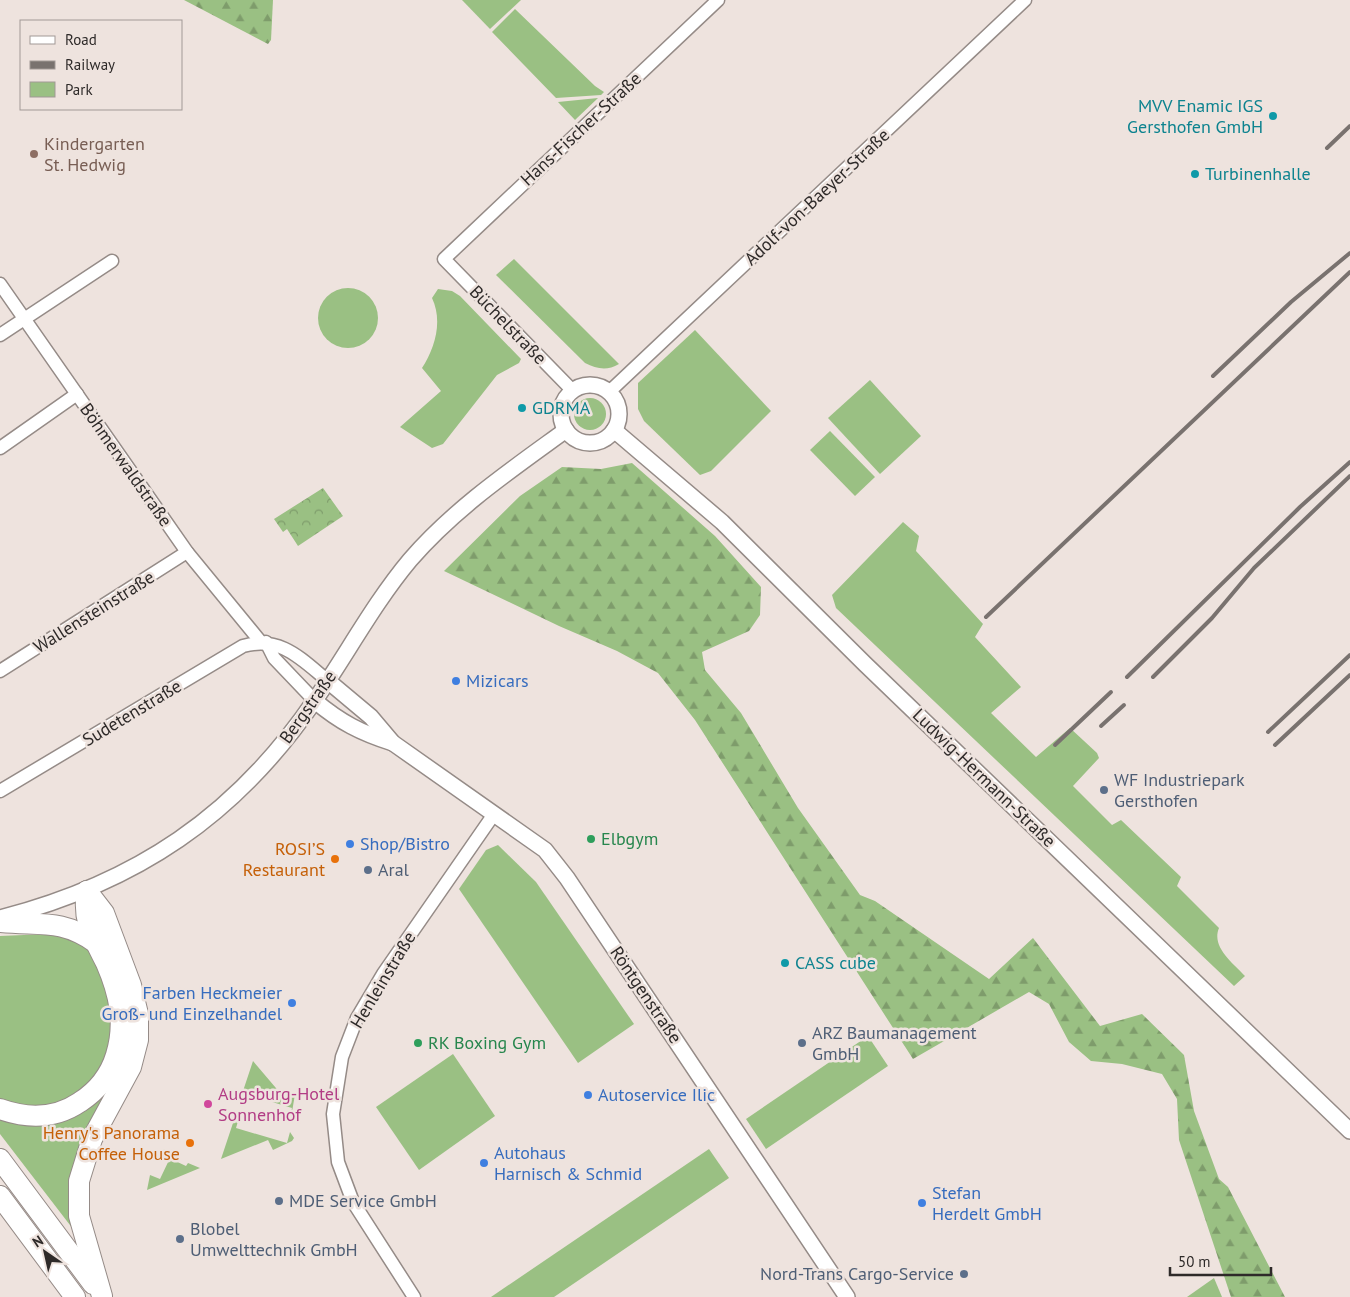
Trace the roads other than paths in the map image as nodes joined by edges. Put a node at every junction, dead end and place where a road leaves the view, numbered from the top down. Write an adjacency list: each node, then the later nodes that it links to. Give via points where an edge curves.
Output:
1 (718, 0): 3 (street, Hans-Fischer-Straße)
2 (1025, 0): 9 (street, Adolf-von-Baeyer-Straße)
3 (444, 258): 8 (street, Büchelstraße)
4 (112, 261): 6 (street)
5 (0, 284): 6 (street, Böhmerwaldstraße)
6 (24, 318): 7 (street); 10 (street, Böhmerwaldstraße)
7 (0, 335)
8 (573, 391): 9 (street, via 596,385); 11 (street, via 564,401 562,410)
9 (609, 392): 12 (street, via 619,412)
10 (76, 394): 13 (street); 14 (street, Böhmerwaldstraße)
11 (566, 430): 12 (street, via 589,442 607,437); 17 (street, Bergstraße, via 470,501 441,527 382,597)
12 (614, 430): 26 (street, Ludwig-Hermann-Straße, via 722,522)
13 (0, 448)
14 (187, 552): 15 (street, Böhmerwaldstraße); 16 (street, Wallensteinstraße)
15 (263, 642): 17 (street, via 283,647); 18 (street); 20 (street, Sudetenstraße, via 243,646)
16 (0, 671)
17 (328, 681): 18 (street, Bergstraße); 19 (street, Röntgenstraße, via 370,717)
18 (315, 700): 19 (street, Röntgenstraße, via 362,734); 22 (street, Bergstraße, via 278,750 209,819 132,869)
19 (393, 743): 21 (street, Röntgenstraße)
20 (0, 791)
21 (494, 814): 31 (street, Henleinstraße, via 383,974 357,1018 342,1057 333,1114 338,1162 353,1202); 32 (street, Röntgenstraße, via 544,850 567,878)
22 (87, 891): 23 (street, Bergstraße); 24 (highway, via 86,920); 29 (highway, via 104,913 131,985 138,1014 138,1040 131,1067 92,1139 79,1181 79,1216)
23 (0, 920): 24 (highway, via 55,924 74,930)
24 (96, 943): 25 (highway, via 115,987 121,1018 118,1047 105,1079 90,1095 54,1114 37,1117)
25 (0, 1109)
26 (1350, 1130)
27 (0, 1159): 29 (highway)
28 (0, 1196): 30 (highway)
29 (102, 1296)
30 (75, 1297)
31 (414, 1297)
32 (847, 1297)

